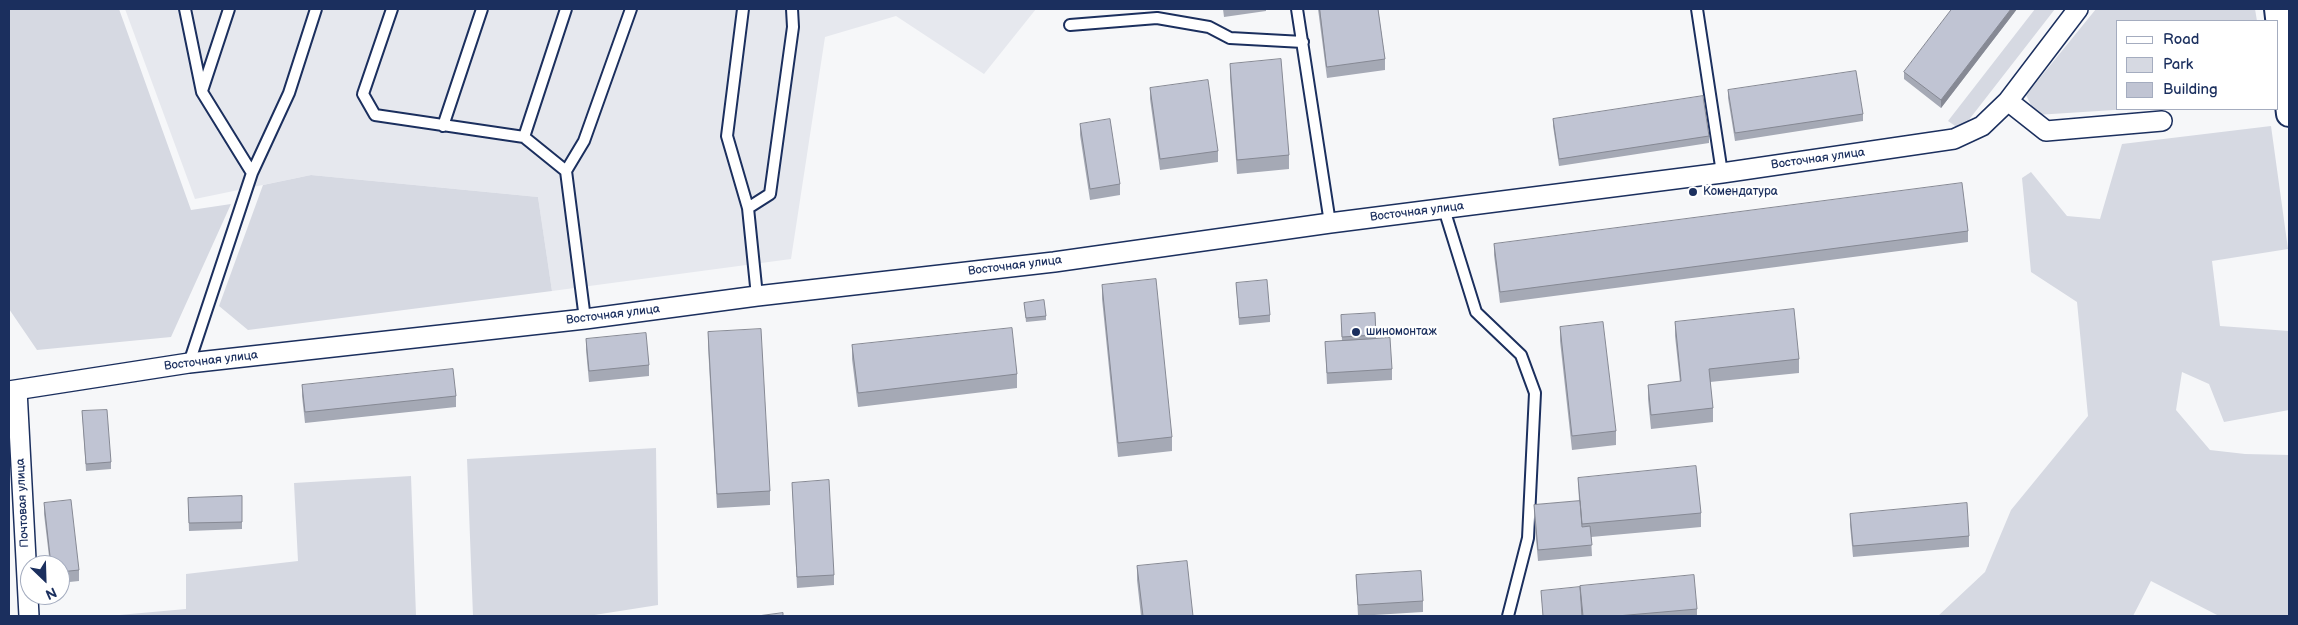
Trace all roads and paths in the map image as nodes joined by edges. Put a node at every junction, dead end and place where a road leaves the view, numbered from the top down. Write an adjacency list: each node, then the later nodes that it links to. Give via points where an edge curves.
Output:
1 (186, 9): 16 (lane)
2 (229, 9): 16 (lane)
3 (316, 9): 23 (lane, via 290,93)
4 (392, 9): 20 (lane, via 363,94 375,115)
5 (482, 9): 20 (lane)
6 (566, 9): 21 (lane)
7 (631, 9): 22 (lane, via 584,141)
8 (743, 9): 25 (lane, via 727,136)
9 (792, 9): 25 (lane, via 793,27 770,194)
10 (1297, 9): 15 (lane)
11 (1697, 9): 24 (lane, via 1706,97)
12 (2078, 9): 17 (street, Восточная улица)
13 (1070, 25): 15 (lane, via 1157,18 1209,27 1230,38)
14 (2278, 25): 18 (street)
15 (1303, 42): 27 (lane)
16 (202, 92): 23 (lane)
17 (2008, 100): 19 (street, via 2046,131); 24 (street, Восточная улица, via 1982,126 1954,139)
18 (2289, 114)
19 (2162, 121)
20 (443, 126): 21 (lane)
21 (524, 137): 22 (lane)
22 (566, 171): 29 (lane)
23 (252, 173): 30 (lane)
24 (1722, 173): 26 (street, Восточная улица)
25 (748, 208): 28 (lane)
26 (1444, 209): 27 (street, Восточная улица); 33 (lane, via 1476,312 1520,355 1535,393 1528,538)
27 (1330, 223): 28 (street, Восточная улица, via 1054,262)
28 (757, 296): 29 (street, Восточная улица)
29 (585, 319): 30 (street, Восточная улица)
30 (189, 363): 31 (street, Восточная улица)
31 (13, 390): 32 (street, Почтовая улица)
32 (29, 616)
33 (1508, 616)

